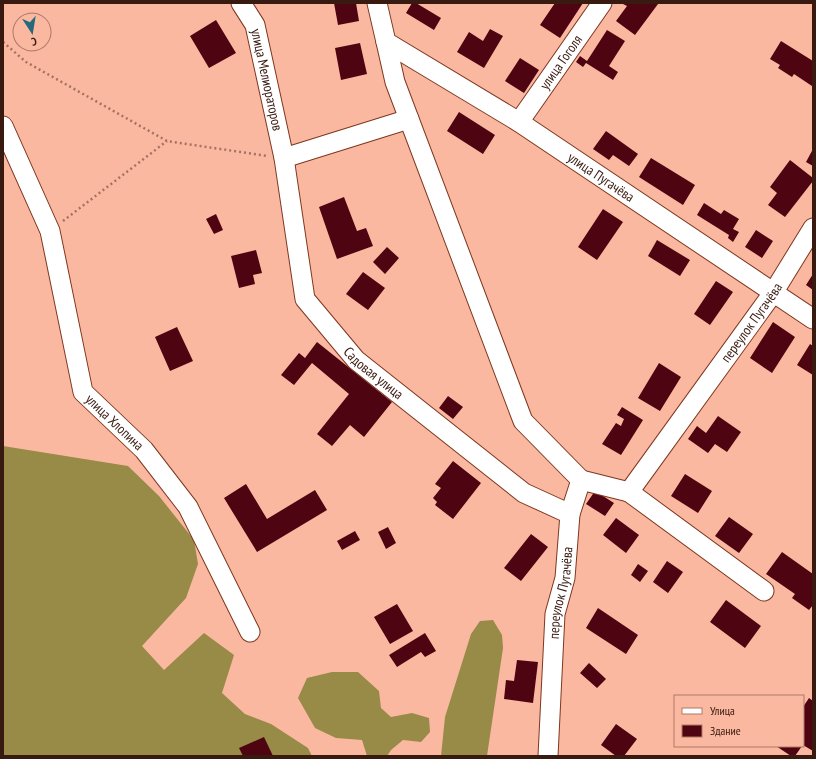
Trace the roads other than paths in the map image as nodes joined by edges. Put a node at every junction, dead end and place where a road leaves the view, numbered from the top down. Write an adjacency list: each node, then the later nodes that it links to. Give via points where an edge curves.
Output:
1 (241, 3): 8 (street, улица Мелиораторов, via 254,25)
2 (377, 3): 4 (street)
3 (602, 3): 6 (street, улица Гоголя)
4 (386, 42): 5 (street, via 395,82); 6 (street, улица Пугачёва)
5 (409, 119): 8 (street); 12 (street, via 523,421)
6 (519, 122): 10 (street, улица Пугачёва)
7 (3, 126): 16 (street, улица Хлопина, via 50,231 83,392 144,450 188,507)
8 (284, 158): 14 (street, Садовая улица, via 305,299 356,360 524,493)
9 (813, 228): 10 (street, переулок Пугачёва)
10 (773, 293): 11 (street, улица Пугачёва); 13 (street, переулок Пугачёва)
11 (813, 319)
12 (581, 480): 13 (street); 14 (street, переулок Пугачёва)
13 (629, 492): 15 (street)
14 (570, 514): 17 (street, переулок Пугачёва, via 565,578 555,614)
15 (764, 591)
16 (250, 632)
17 (548, 756)

